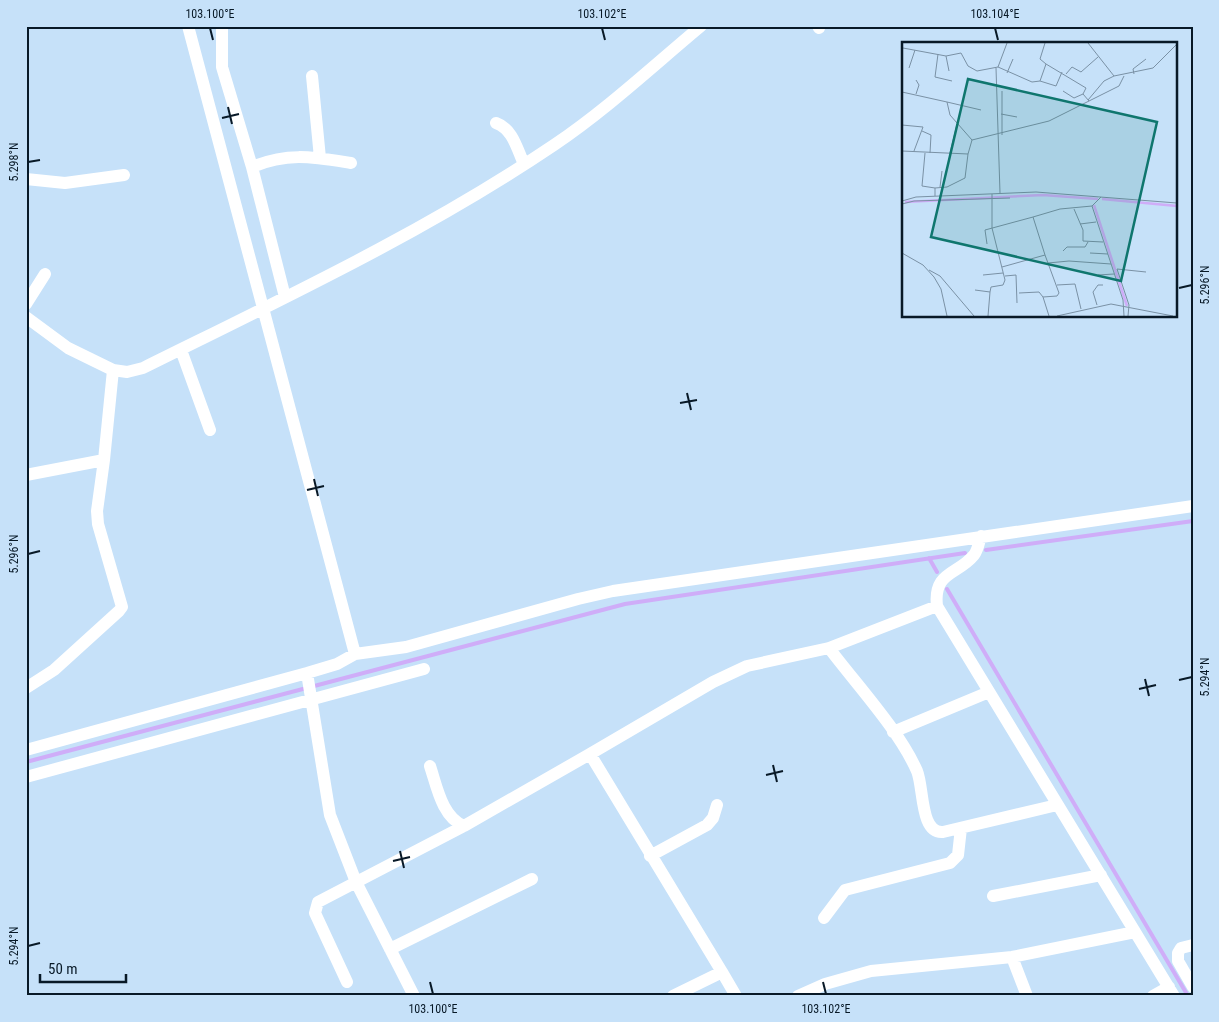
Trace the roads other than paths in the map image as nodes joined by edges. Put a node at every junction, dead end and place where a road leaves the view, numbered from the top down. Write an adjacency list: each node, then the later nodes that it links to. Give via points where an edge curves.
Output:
1 (188, 26): 15 (street)
2 (701, 26): 8 (street, via 585,122)
3 (222, 27): 9 (street, via 222,67)
4 (312, 76): 6 (street)
5 (496, 123): 8 (street, via 506,127)
6 (320, 158): 7 (street); 9 (street, via 279,157)
7 (351, 163)
8 (524, 164): 13 (street, via 479,193)
9 (252, 167): 13 (street)
10 (124, 175): 11 (street, via 65,183)
11 (26, 179)
12 (45, 274): 14 (street)
13 (284, 298): 15 (street)
14 (26, 304)
15 (266, 306): 17 (street); 26 (street)
16 (26, 317): 18 (street, via 68,348)
17 (181, 350): 18 (street, via 143,368 127,372); 19 (street)
18 (113, 370): 20 (street)
19 (210, 430)
20 (104, 460): 21 (street); 29 (street, via 96,511 122,606 54,670)
21 (26, 475)
22 (1193, 506): 23 (street)
23 (981, 536): 24 (street, via 973,555 941,581); 26 (street, via 613,591 406,647)
24 (937, 606): 25 (street); 30 (street)
25 (829, 648): 32 (street); 34 (street, via 747,666)
26 (355, 654): 28 (street)
27 (424, 669): 31 (street)
28 (307, 674): 31 (street); 33 (street)
29 (26, 688)
30 (989, 692): 32 (street); 38 (street)
31 (311, 699): 36 (street); 44 (street, via 330,815)
32 (893, 732): 40 (street, via 918,772 931,830 937,833)
33 (26, 750)
34 (590, 754): 39 (street); 41 (street)
35 (430, 766): 39 (street, via 447,813 454,822)
36 (26, 777)
37 (717, 805): 41 (street, via 707,825)
38 (1057, 805): 40 (street); 42 (street)
39 (464, 826): 44 (street)
40 (961, 828): 46 (street, via 956,859 845,890)
41 (650, 856): 51 (street)
42 (1100, 875): 45 (street); 47 (street)
43 (532, 880): 49 (street)
44 (356, 882): 49 (street); 52 (street, via 318,902 315,908)
45 (993, 896)
46 (824, 918)
47 (1135, 932): 50 (street); 54 (street)
48 (1193, 945): 53 (street, via 1182,948 1178,961)
49 (390, 950): 55 (street)
50 (1012, 957): 58 (street, via 878,970 825,984); 59 (street)
51 (722, 972): 56 (street); 57 (street)
52 (347, 982)
53 (1193, 987)
54 (1172, 991): 60 (street)
55 (414, 996)
56 (673, 996)
57 (736, 996)
58 (798, 996)
59 (1027, 996)
60 (1153, 996)

